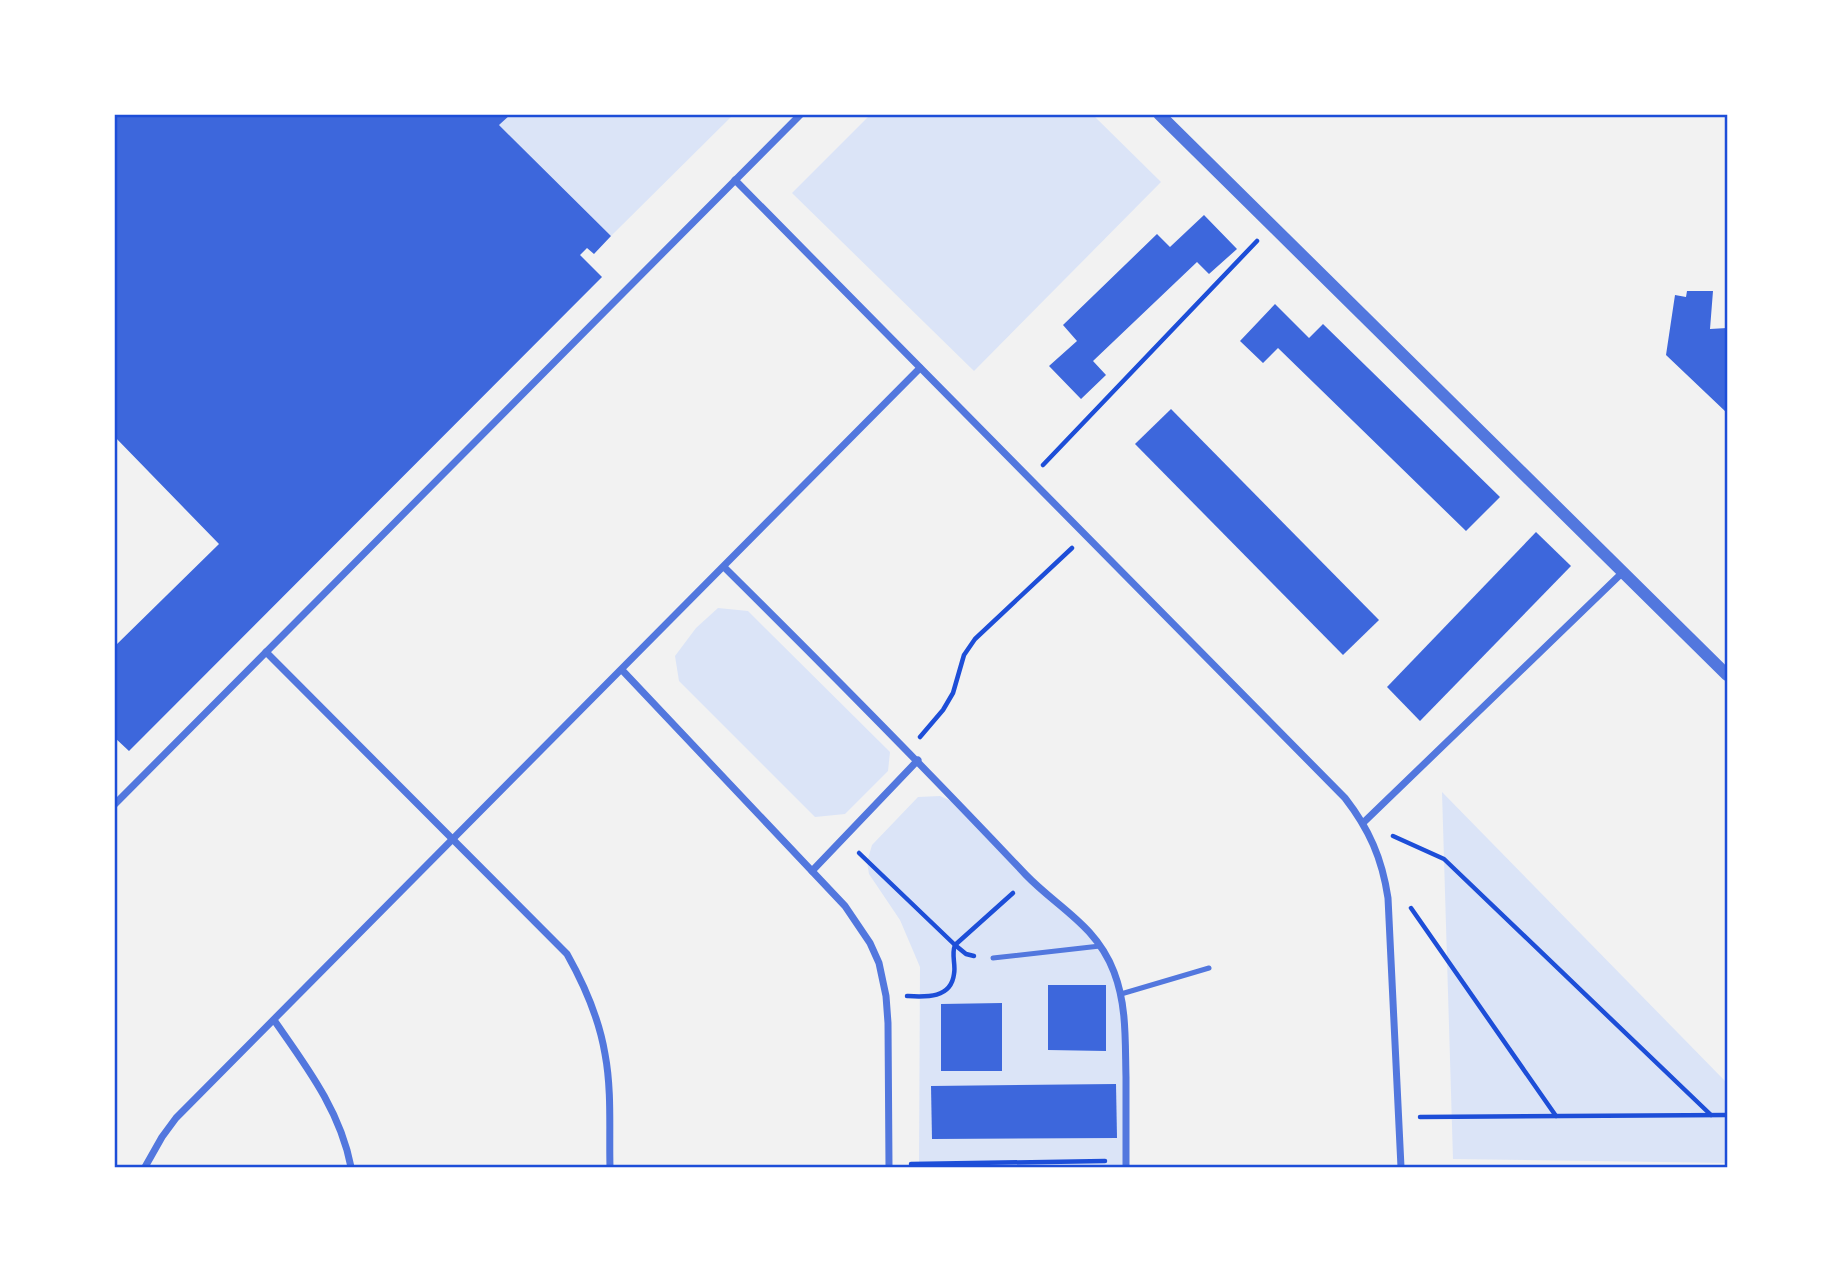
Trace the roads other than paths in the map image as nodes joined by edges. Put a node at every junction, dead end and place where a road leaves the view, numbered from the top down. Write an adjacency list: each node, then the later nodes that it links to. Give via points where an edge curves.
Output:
1 (802, 114): 3 (street)
2 (1159, 114): 6 (street)
3 (735, 180): 4 (street); 7 (street)
4 (920, 368): 5 (street); 12 (street)
5 (724, 567): 8 (street); 10 (street)
6 (1623, 572): 9 (street); 12 (street)
7 (266, 652): 11 (street); 13 (street)
8 (622, 670): 13 (street); 14 (street)
9 (1727, 675)
10 (918, 760): 14 (street); 15 (street)
11 (114, 805)
12 (1364, 822): 25 (street, via 1383,869 1388,898)
13 (453, 839): 19 (street); 24 (street, via 567,954 584,986 606,1055)
14 (812, 870): 21 (street, via 859,923 879,963 888,1023)
15 (1100, 946): 16 (lane); 18 (street)
16 (993, 958)
17 (1209, 968): 18 (lane)
18 (1121, 994): 20 (street)
19 (274, 1020): 22 (street, via 176,1118); 23 (street, via 336,1116)
20 (1126, 1164)
21 (889, 1166)
22 (145, 1167)
23 (351, 1167)
24 (610, 1167)
25 (1401, 1167)

